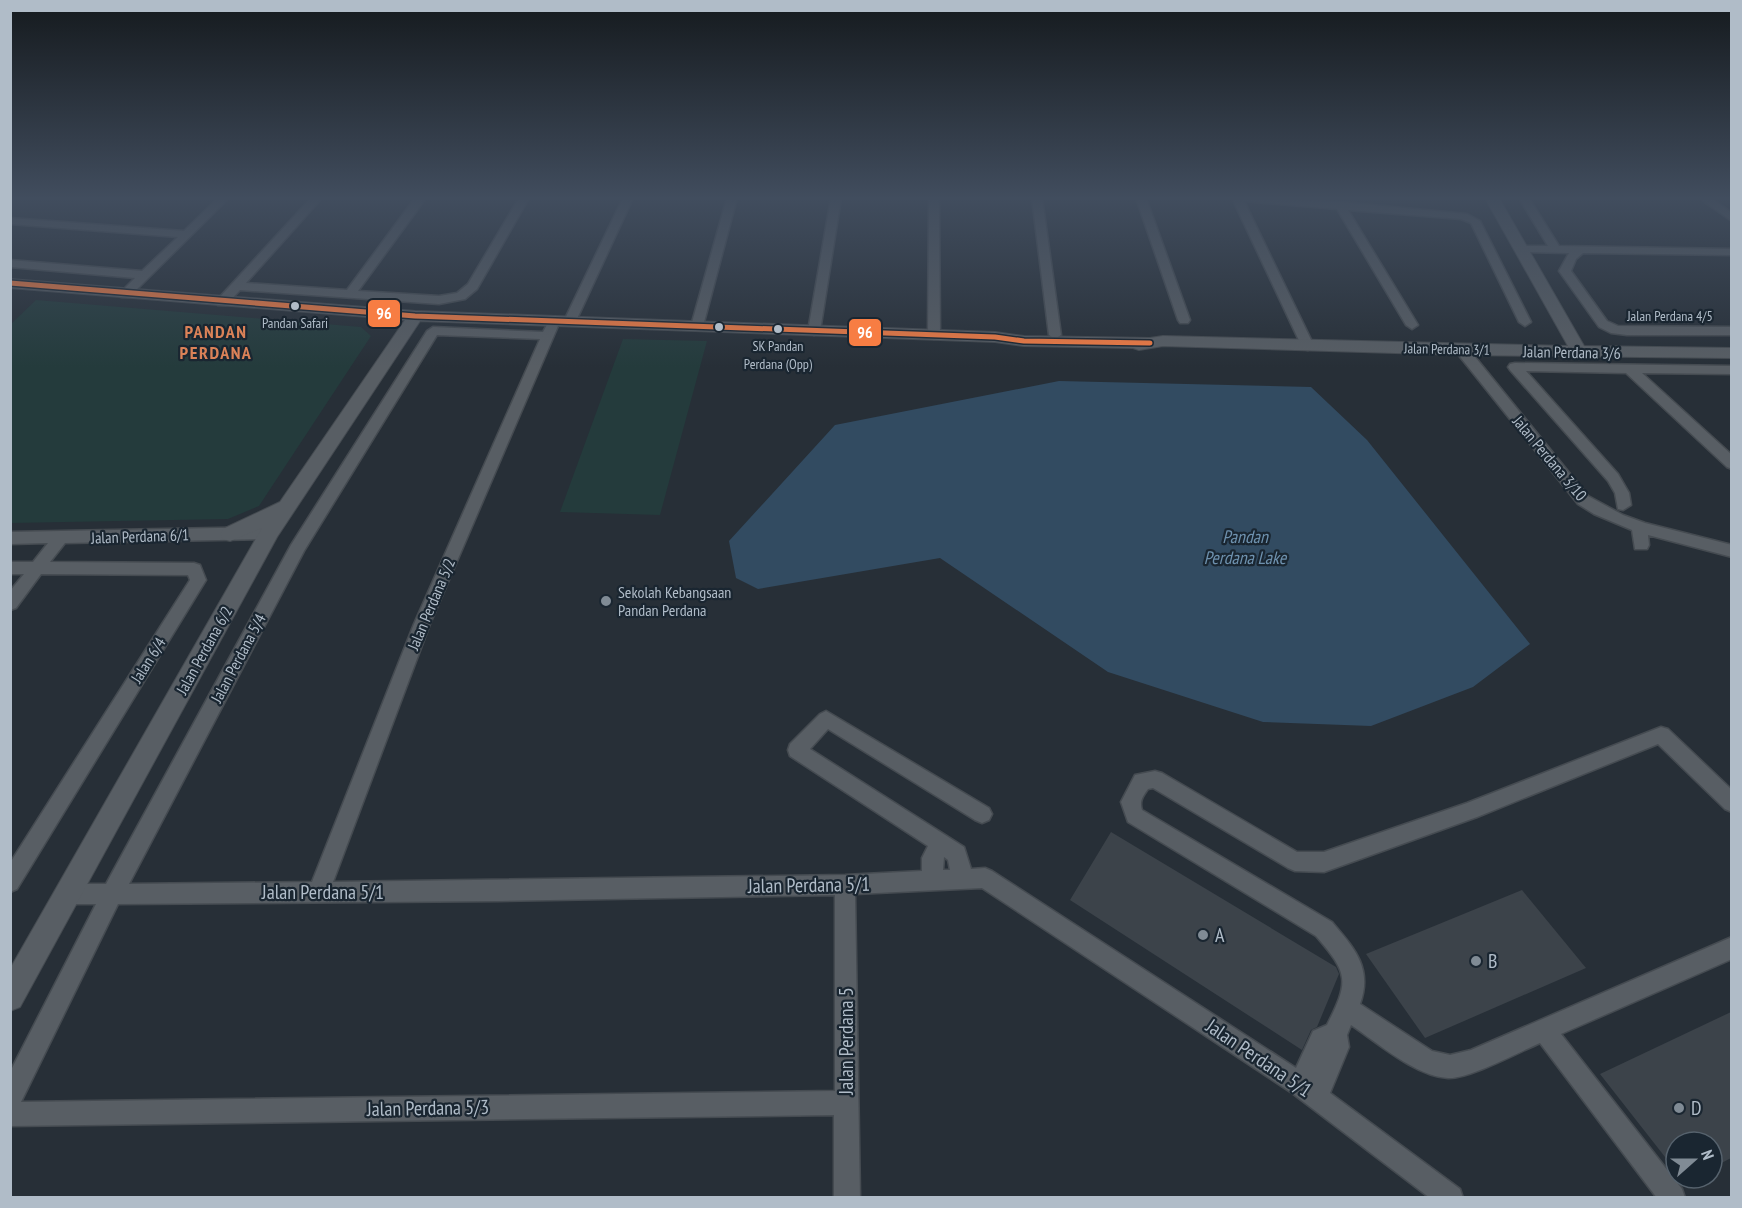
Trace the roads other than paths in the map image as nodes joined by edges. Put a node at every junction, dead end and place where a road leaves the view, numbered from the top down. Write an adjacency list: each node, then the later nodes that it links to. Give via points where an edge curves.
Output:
1 (165, 254): 19 (street)
2 (265, 254): 21 (street)
3 (379, 254): 23 (street)
4 (491, 254): 23 (street, via 473,286 460,297 439,300)
5 (597, 254): 28 (street, Jalan Perdana 5/2)
6 (717, 254): 29 (street)
7 (827, 254): 31 (street)
8 (934, 254): 33 (street)
9 (1044, 254): 34 (street)
10 (1161, 254): 26 (street)
11 (1263, 254): 37 (street)
12 (1369, 254): 30 (street)
13 (1492, 254): 27 (street)
14 (1524, 254): 39 (street)
15 (1533, 254): 18 (street)
16 (1574, 254): 18 (street)
17 (10, 263): 19 (street)
18 (1556, 265): 32 (street, Jalan Perdana 4/5, via 1603,324 1615,330)
19 (143, 275): 22 (street)
20 (10, 283): 22 (street, Jalan Perdana 3/1)
21 (236, 286): 23 (street); 24 (street)
22 (125, 294): 24 (street, Jalan Perdana 3/1)
23 (349, 295)
24 (222, 302): 25 (street, Jalan Perdana 3/1)
25 (415, 316): 28 (street, Jalan Perdana 3/1); 44 (street, Jalan Perdana 6/2)
26 (1184, 320)
27 (1525, 322)
28 (557, 326): 29 (street, Jalan Perdana 3/1); 64 (street, Jalan Perdana 5/2, via 422,624); 66 (street, Jalan Perdana 5/4, via 433,331 297,549)
29 (697, 326): 31 (street, Jalan Perdana 3/1)
30 (1412, 326)
31 (814, 331): 33 (street, Jalan Perdana 3/1)
32 (1731, 331)
33 (934, 335): 35 (street, Jalan Perdana 3/1)
34 (1055, 335): 35 (street, Jalan Perdana 3/1); 36 (street, Jalan Perdana 3/1, via 1150,337)
35 (1004, 337): 36 (street, Jalan Perdana 3/1, via 1038,346 1129,347)
36 (1157, 342): 37 (street, Jalan Perdana 3/1)
37 (1308, 346): 38 (street, Jalan Perdana 3/1)
38 (1462, 350): 39 (street, Jalan Perdana 3/1); 46 (street, Jalan Perdana 3/10, via 1576,494 1597,510)
39 (1579, 352): 40 (street, Jalan Perdana 3/1)
40 (1731, 353)
41 (1631, 370): 42 (street, Jalan Perdana 3/6); 43 (street); 45 (street, Jalan Perdana 3/6, via 1515,368 1613,478)
42 (1731, 370)
43 (1731, 464)
44 (288, 504): 47 (street, Jalan Perdana 6/2); 48 (street)
45 (1623, 505)
46 (1639, 526): 51 (street); 52 (street, Jalan Perdana 3/10)
47 (269, 533): 48 (street, Jalan Perdana 6/1); 53 (street, Jalan Perdana 6/2)
48 (230, 534): 50 (street, Jalan Perdana 6/1); 53 (street, via 245,544)
49 (10, 538): 50 (street, Jalan Perdana 6/1)
50 (59, 539): 54 (street)
51 (1641, 545)
52 (1731, 551)
53 (255, 558): 65 (street, Jalan Perdana 6/2)
54 (39, 567): 55 (street); 56 (street); 62 (street, Jalan 6/4, via 194,569 198,580)
55 (10, 568)
56 (10, 604)
57 (1731, 803): 69 (street, via 1661,735 1470,811 1312,863 1295,861 1155,779 1142,781 1130,802 1135,816 1297,911 1324,929 1344,951 1356,979)
58 (982, 814): 59 (street, via 826,719 797,750)
59 (941, 843): 60 (street, via 957,854); 61 (street, via 932,858)
60 (963, 879): 61 (street, Jalan Perdana 5/1); 71 (street, Jalan Perdana 5/1, via 985,878)
61 (933, 881): 63 (street, Jalan Perdana 5/1)
62 (10, 882)
63 (845, 885): 64 (street, Jalan Perdana 5/1); 73 (street, Jalan Perdana 5)
64 (319, 891): 66 (street, Jalan Perdana 5/1)
65 (67, 894): 66 (street, Jalan Perdana 5/1); 68 (street, Jalan Perdana 6/2)
66 (112, 894): 72 (street, Jalan Perdana 5/4)
67 (1731, 948): 70 (street)
68 (10, 996)
69 (1347, 1009): 70 (street, via 1427,1062 1450,1067); 71 (street, via 1335,1034 1338,1047)
70 (1544, 1029): 77 (street)
71 (1309, 1091): 76 (street, Jalan Perdana 5/1)
72 (10, 1098)
73 (846, 1103): 74 (street, Jalan Perdana 5/3); 75 (street, Jalan Perdana 5)
74 (10, 1114)
75 (847, 1197)
76 (1451, 1197)
77 (1673, 1197)

